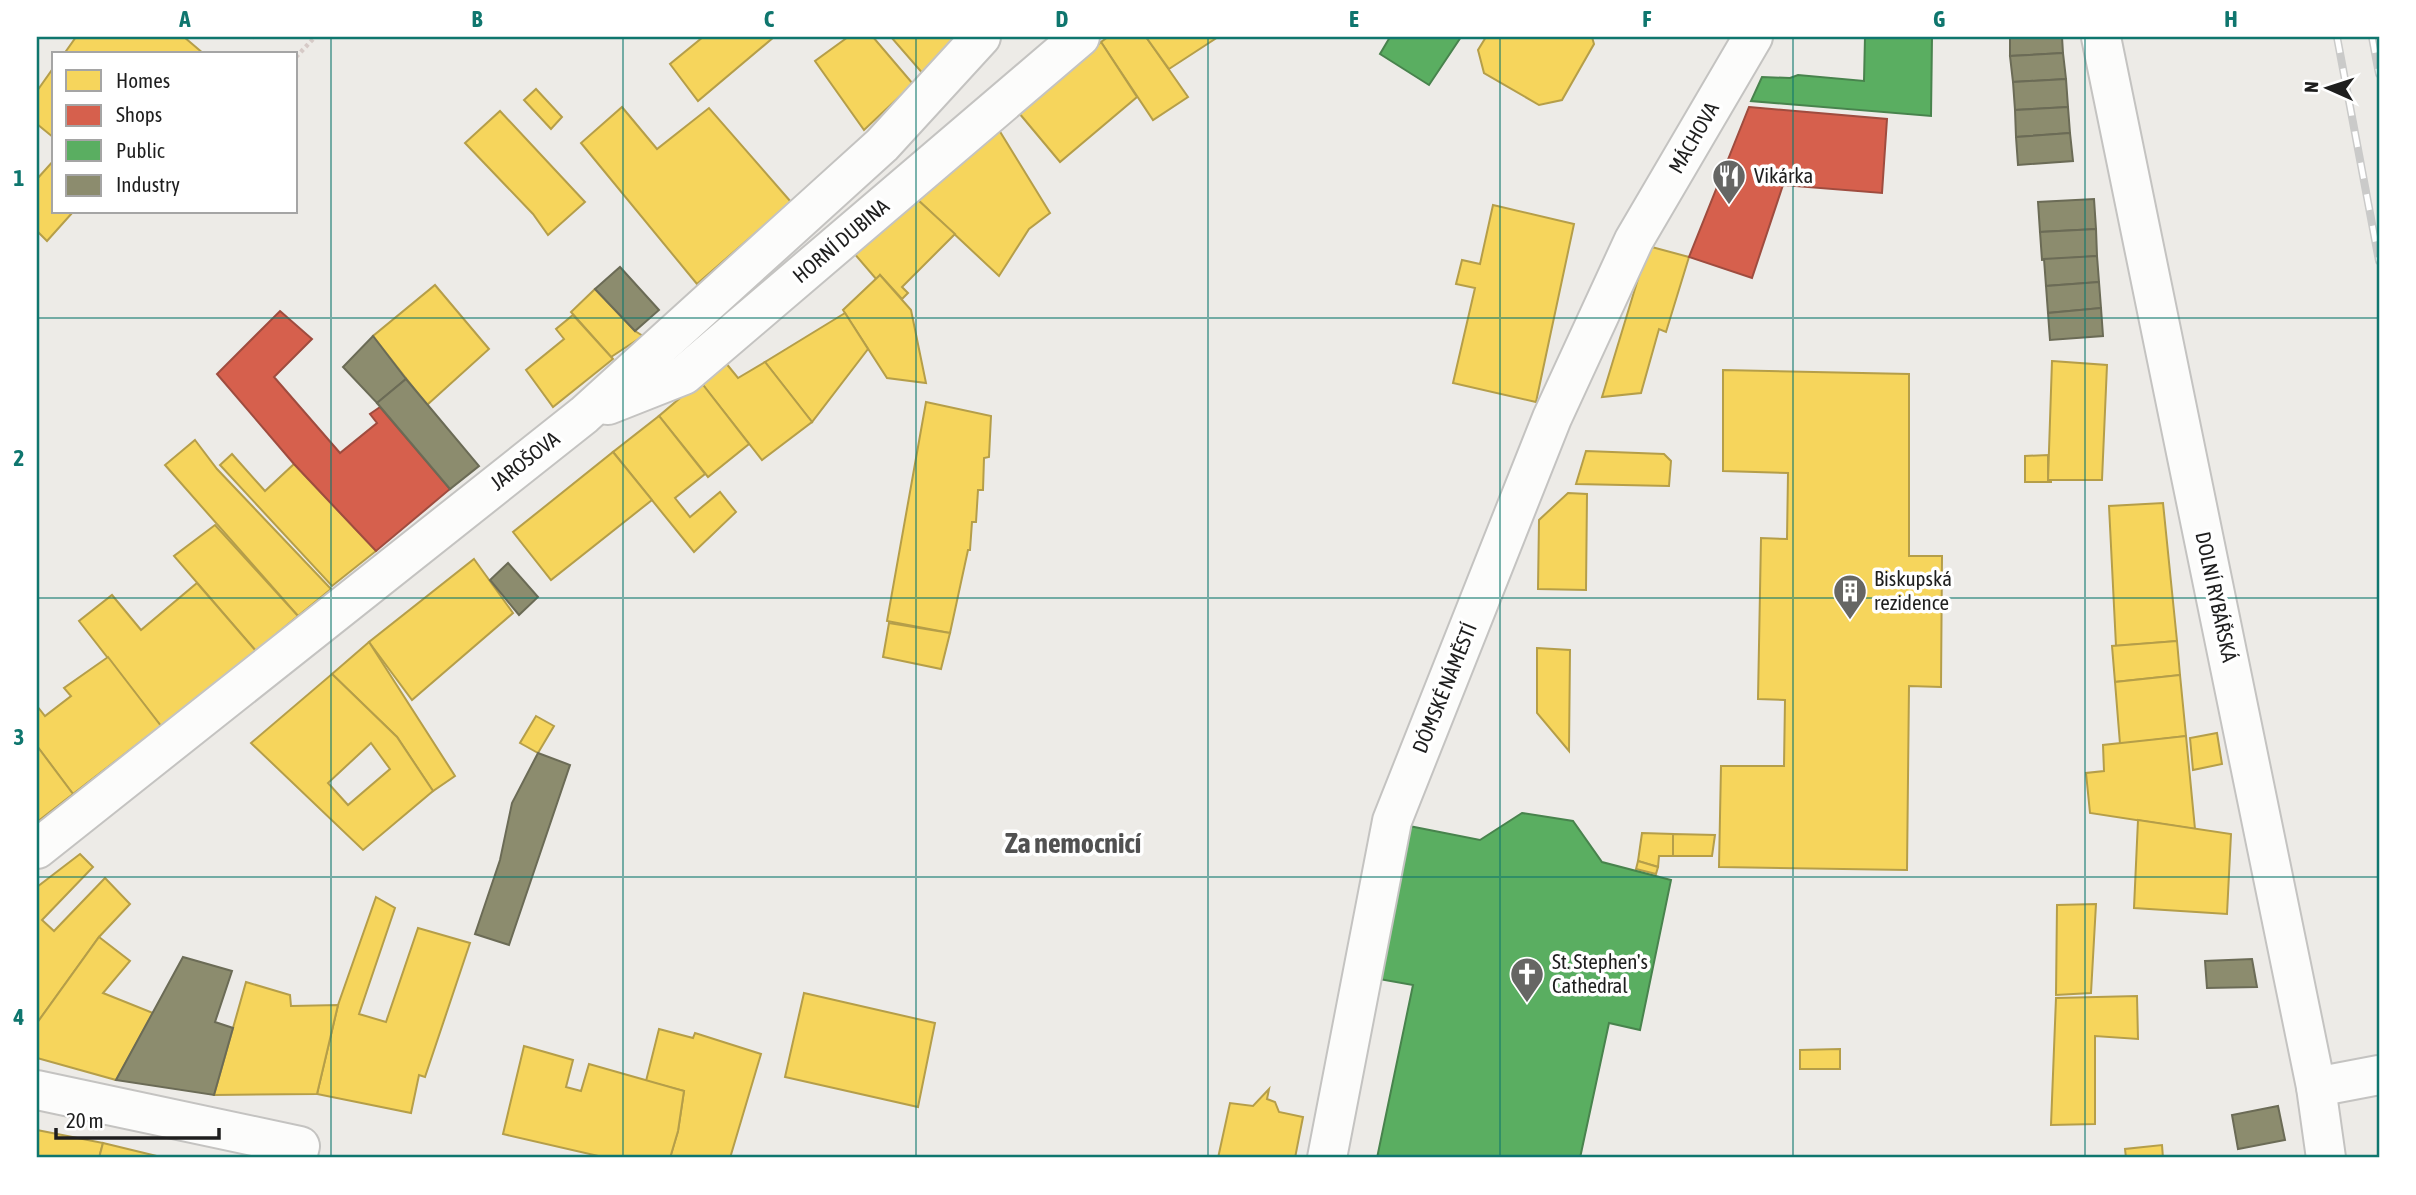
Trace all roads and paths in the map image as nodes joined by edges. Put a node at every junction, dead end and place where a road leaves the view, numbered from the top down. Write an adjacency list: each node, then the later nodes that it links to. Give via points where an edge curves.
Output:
1 (315, 37): 6 (path)
2 (981, 37): 8 (street, JAROŠOVA, via 882,145)
3 (1080, 37): 8 (street, HORNÍ DUBINA, via 684,375)
4 (1753, 37): 7 (street, MÁCHOVA)
5 (2101, 37): 11 (street, DOLNÍ RYBÁŘSKÁ)
6 (298, 55)
7 (1634, 240): 14 (street, DÓMSKÉ NÁMĚSTÍ, via 1552,418 1391,821)
8 (584, 415): 9 (street, JAROŠOVA)
9 (37, 849)
10 (2379, 1074): 11 (street)
11 (2316, 1087): 15 (street, DOLNÍ RYBÁŘSKÁ)
12 (37, 1090): 13 (street)
13 (299, 1152)
14 (1327, 1158)
15 (2326, 1158)

